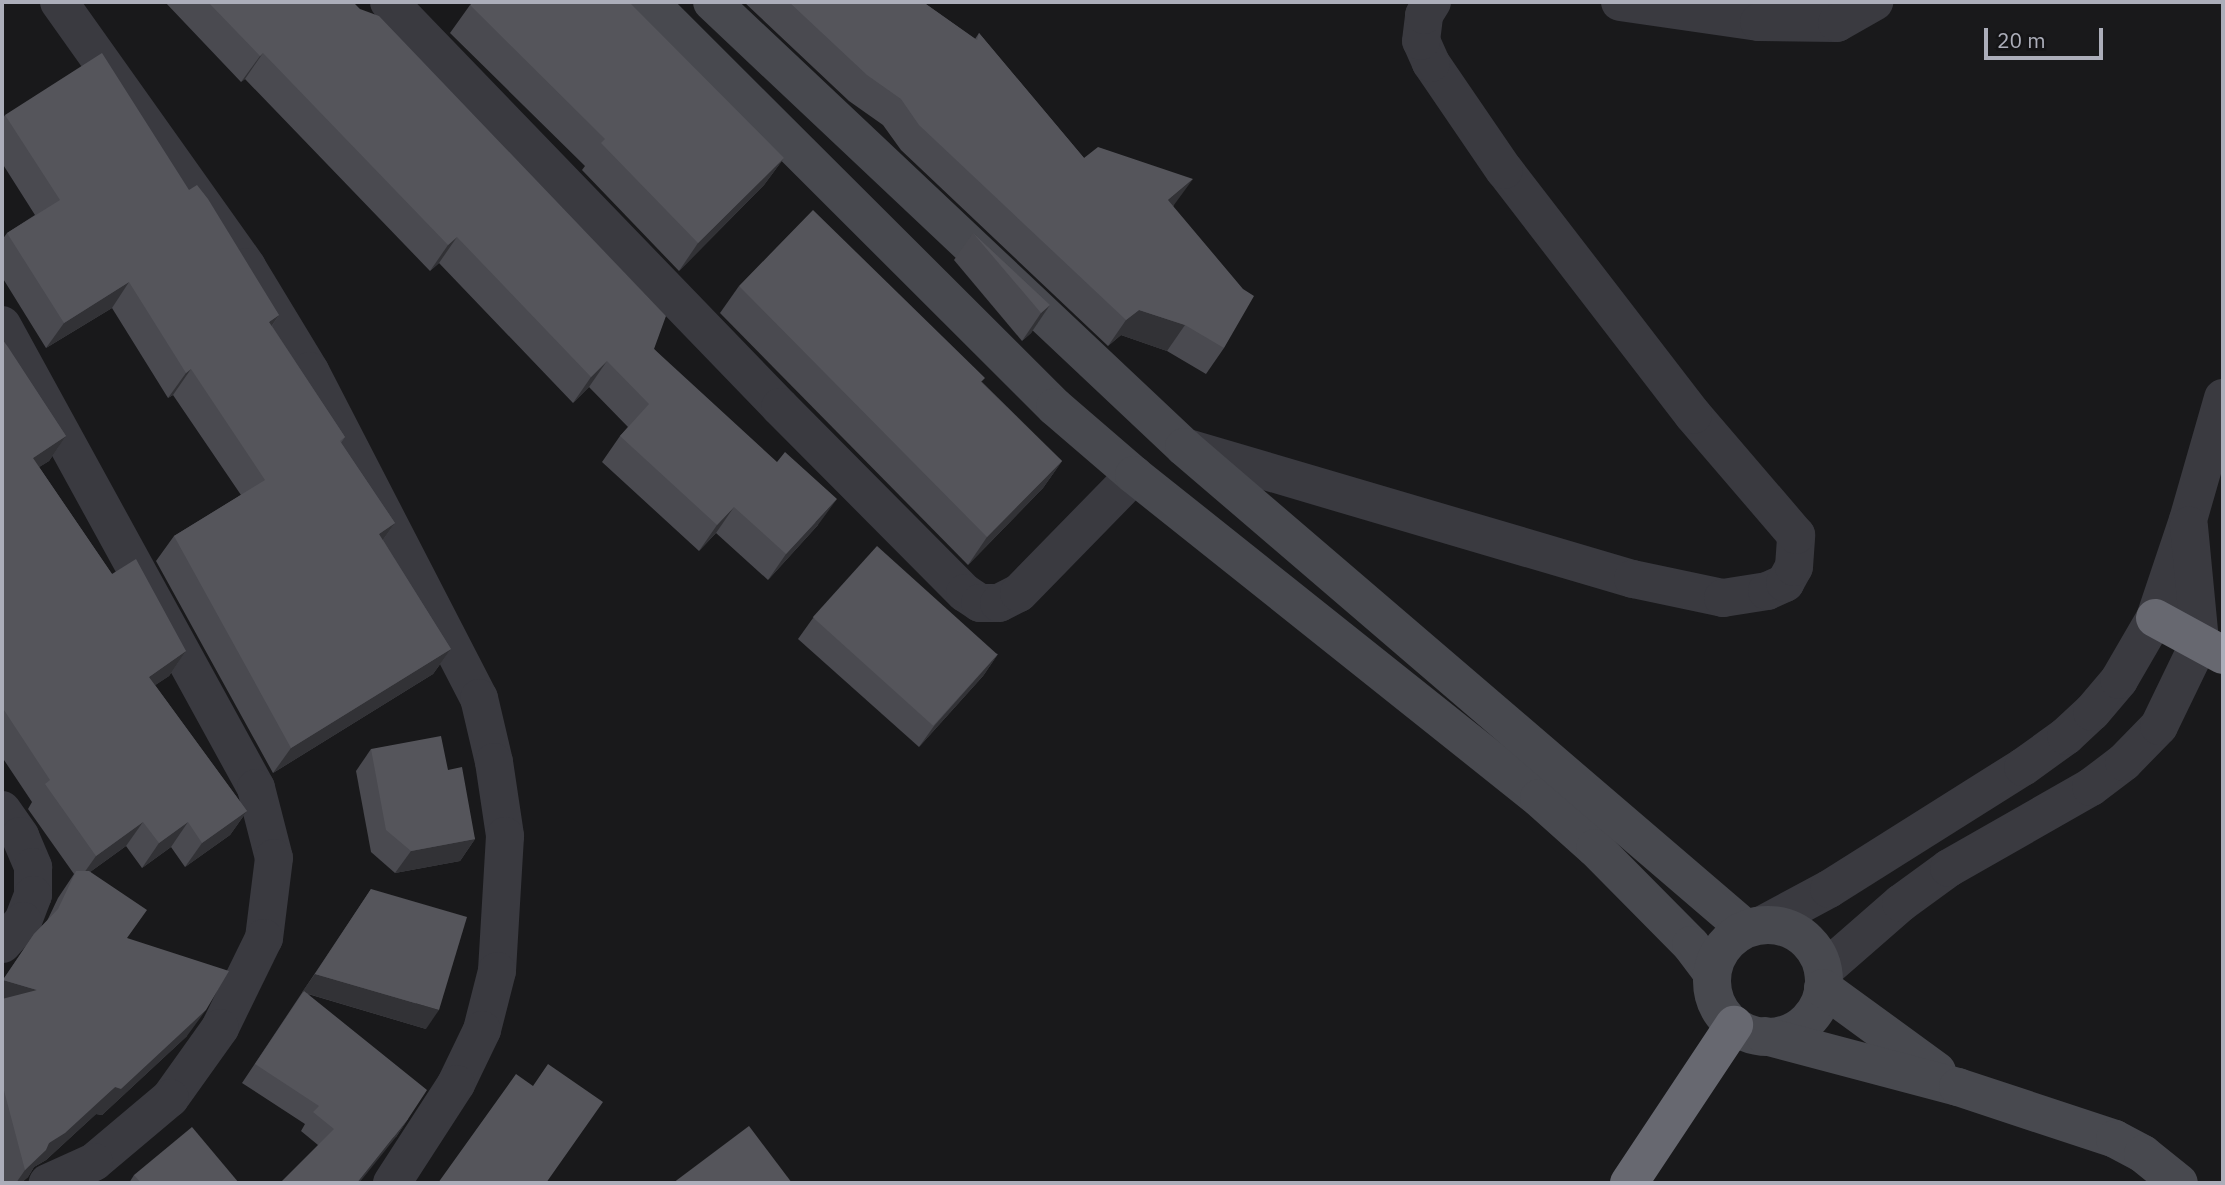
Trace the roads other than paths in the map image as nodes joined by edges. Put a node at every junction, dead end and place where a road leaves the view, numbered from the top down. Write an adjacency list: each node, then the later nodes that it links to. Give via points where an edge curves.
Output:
1 (59, 2): 23 (street, via 247,267 310,371 479,698 505,836 497,971 482,1030 461,1073)
2 (389, 2): 11 (street, via 780,407 980,603 999,603 1019,593)
3 (649, 2): 11 (street, via 1055,407)
4 (712, 2): 10 (street)
5 (1432, 2): 10 (street, via 1424,15 1421,41 1431,62 1504,170 1693,415 1796,535 1794,567 1785,583 1768,591 1723,598 1633,579)
6 (1620, 2): 7 (street, via 1759,22 1836,23)
7 (1874, 2)
8 (2, 325): 22 (street, via 256,788 274,858 264,938 220,1028 170,1098 94,1162)
9 (2223, 398): 12 (street)
10 (1184, 447): 16 (street)
11 (1134, 475): 18 (street, via 1539,798 1595,848)
12 (2188, 520): 13 (street); 14 (street)
13 (2155, 618): 14 (highway); 16 (street, via 2119,680 2066,736 1852,874)
14 (2212, 648): 19 (street, via 2158,726 2124,762 2091,787 1949,868 1901,903)
15 (2, 810): 17 (street, via 33,867 33,895 23,921)
16 (1754, 927): 18 (street, via 1723,947); 19 (street, via 1779,926 1795,932 1818,955)
17 (2, 944)
18 (1712, 973): 20 (street, via 1716,1002)
19 (1823, 980): 20 (street, via 1810,1018 1797,1029); 21 (street)
20 (1750, 1031): 21 (street); 24 (highway)
21 (1958, 1087): 25 (street, via 2115,1139 2143,1154)
22 (48, 1183)
23 (392, 1183)
24 (1629, 1183)
25 (2179, 1183)

